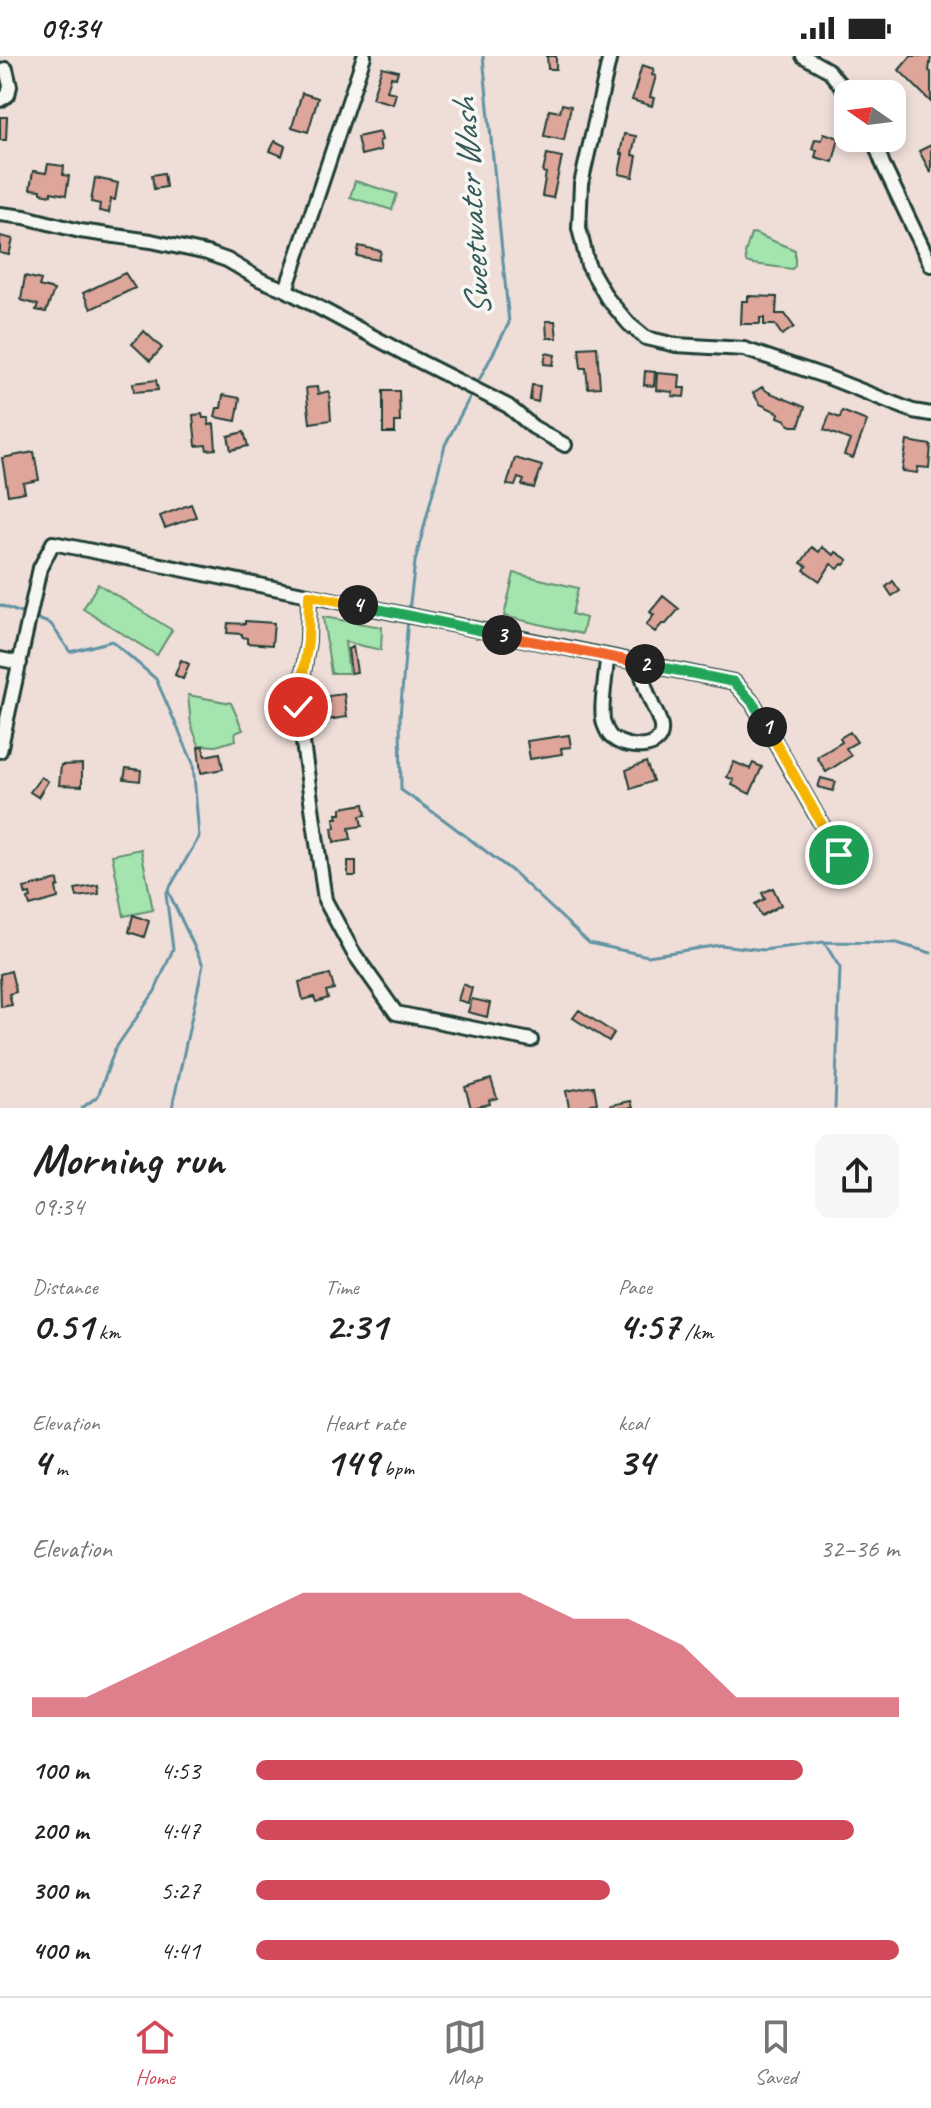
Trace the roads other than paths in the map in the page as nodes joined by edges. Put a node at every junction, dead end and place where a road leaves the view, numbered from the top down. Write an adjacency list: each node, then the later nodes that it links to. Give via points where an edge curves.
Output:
1 (364, 56): 10 (street)
2 (610, 56): 11 (street, via 581,184 579,228 588,265 629,324 646,338 676,345 744,349)
3 (803, 56): 5 (street)
4 (6, 69): 6 (street, via 10,86)
5 (836, 80)
6 (0, 100)
7 (878, 152): 9 (street)
8 (0, 214): 10 (street, via 207,253)
9 (931, 265)
10 (286, 290): 12 (street, via 508,406)
11 (931, 414)
12 (565, 445)
13 (309, 595): 14 (street); 16 (street, via 53,543 40,568); 20 (street, via 298,707 325,900 396,1013)
14 (607, 656): 17 (street); 17 (street, via 603,720 614,740 643,747 655,744 661,727)
15 (0, 659): 16 (street)
16 (20, 663): 18 (street)
17 (639, 663): 19 (street, via 734,682 753,703)
18 (0, 751)
19 (839, 855)
20 (531, 1040)

